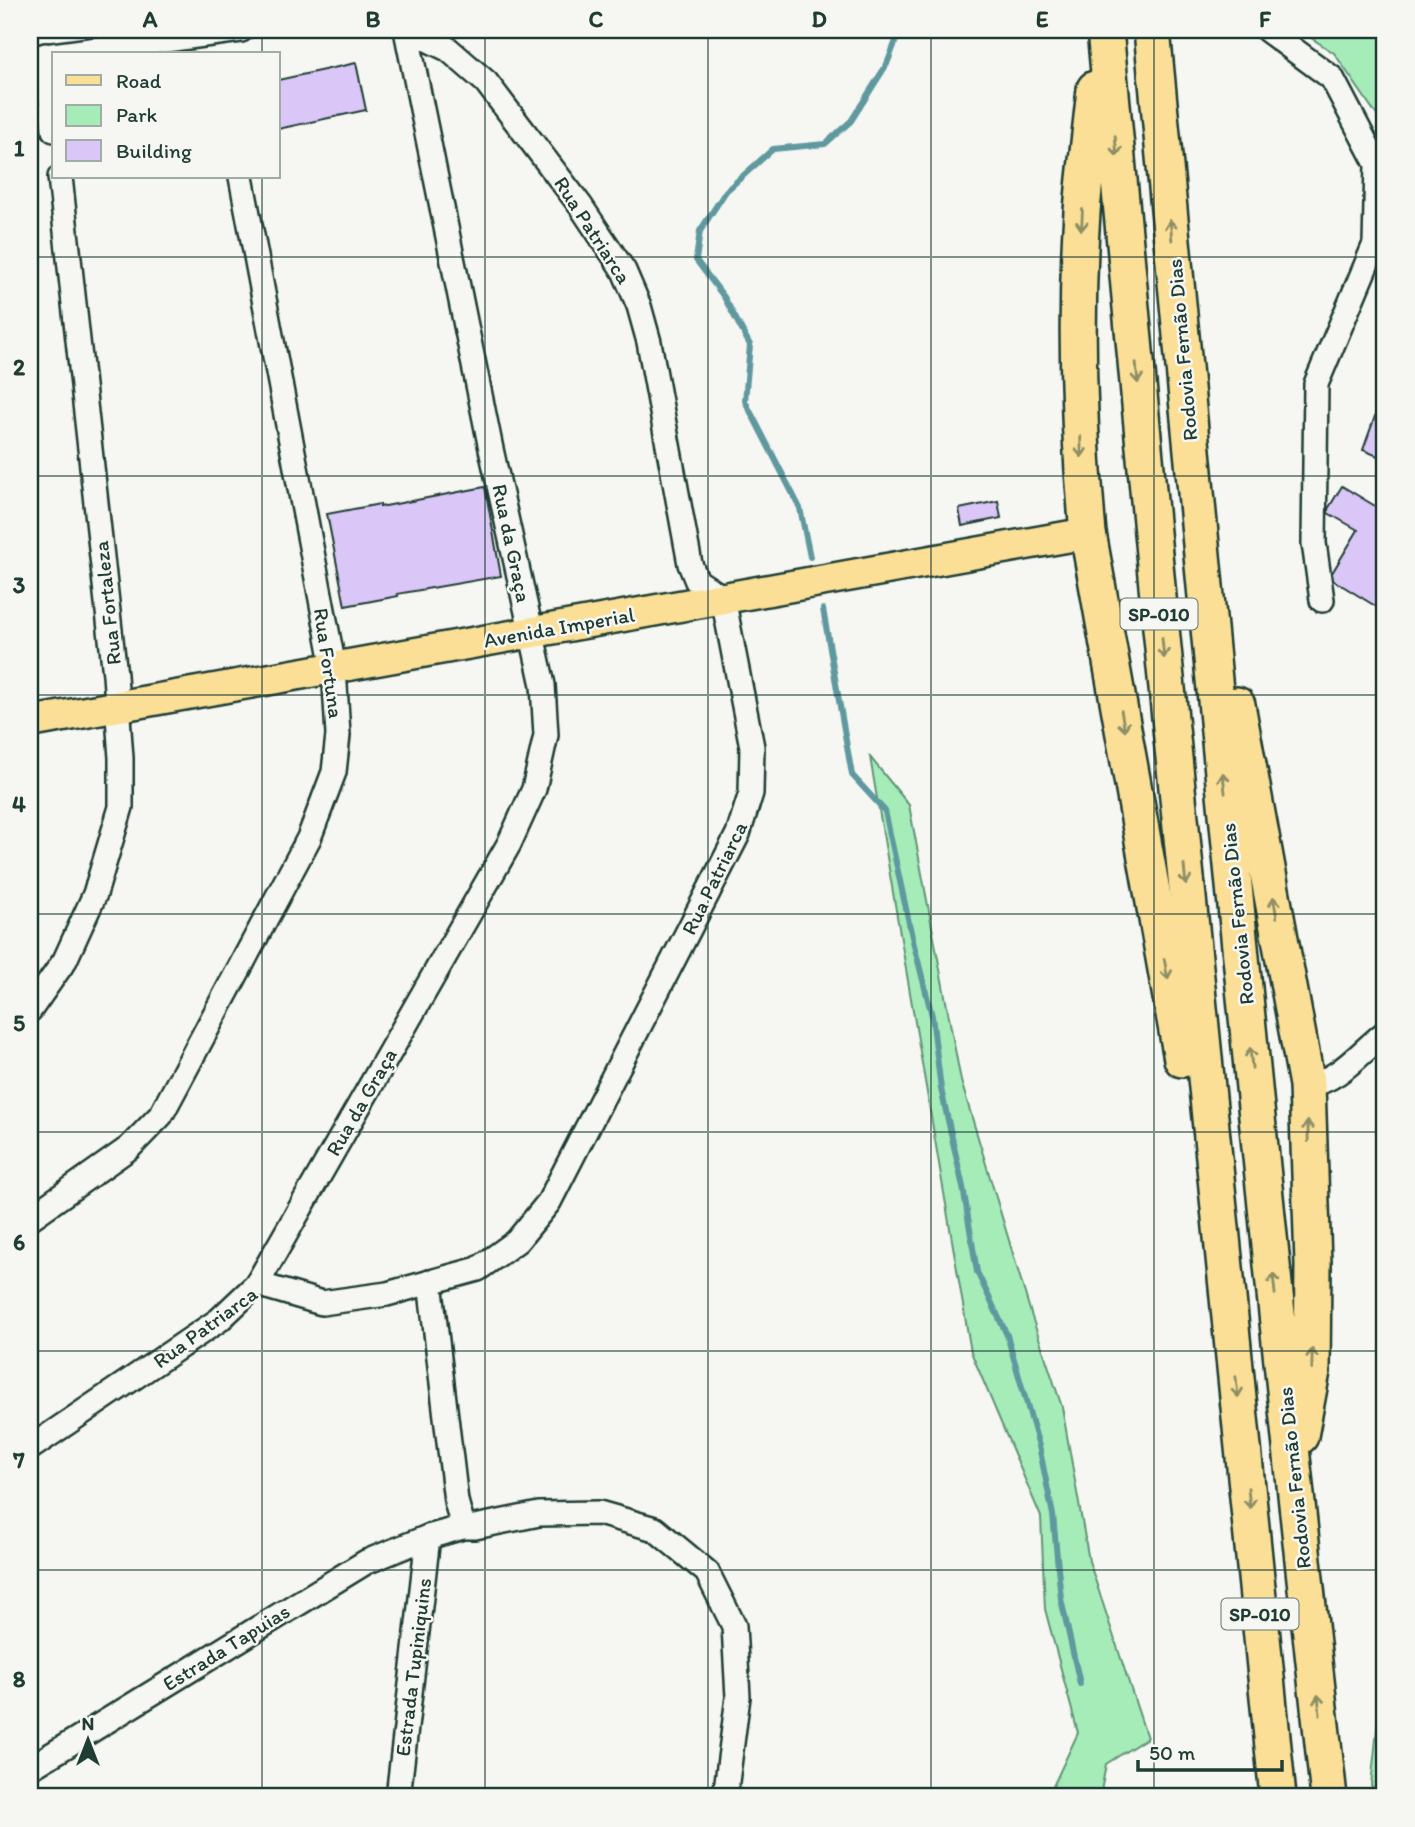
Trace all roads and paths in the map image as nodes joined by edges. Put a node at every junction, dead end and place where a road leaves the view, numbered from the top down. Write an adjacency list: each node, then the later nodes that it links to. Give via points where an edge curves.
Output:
1 (241, 30): 6 (street)
2 (407, 30): 14 (street, Rua Patriarca, via 448,49 486,82 624,271 649,342 690,564 697,580); 16 (street, Rua da Graça)
3 (1103, 30): 13 (highway, one-way to 13, via 1082,212 1078,356); 23 (highway, SP-010, one-way to 23)
4 (1152, 30): 12 (highway, Rodovia Fernão Dias / SP-010, one-way to 4)
5 (1268, 30): 15 (street, via 1332,78 1377,164 1375,244 1315,384 1314,543)
6 (216, 43): 7 (street)
7 (93, 52)
8 (38, 56): 9 (street)
9 (52, 121)
10 (60, 178): 18 (street, Rua Fortaleza)
11 (241, 178): 17 (street, Rua Fortuna)
12 (1198, 517): 22 (highway, one-way to 12); 28 (highway, Rodovia Fernão Dias / SP-010, one-way to 12)
13 (1088, 533): 14 (main road, Avenida Imperial); 23 (highway, one-way to 23, via 1182,1058)
14 (723, 598): 16 (main road, Avenida Imperial); 25 (street, Rua Patriarca, via 752,747 751,793 738,834 549,1202 517,1241 478,1269)
15 (1322, 600)
16 (531, 632): 17 (main road, Avenida Imperial); 26 (street, Rua da Graça, via 543,685 546,735 534,789 509,844)
17 (334, 668): 18 (main road, Avenida Imperial); 24 (street, Rua Fortuna, via 338,735 334,772 309,838 161,1115 129,1148)
18 (117, 705): 19 (main road, Avenida Imperial); 20 (street, Rua Fortaleza, via 121,807 95,894 65,960)
19 (30, 722)
20 (30, 1010)
21 (1385, 1033): 22 (street, via 1340,1072)
22 (1307, 1085): 28 (highway, one-way to 22, via 1312,1371)
23 (1217, 1197): 34 (highway, SP-010, one-way to 34)
24 (30, 1218)
25 (430, 1282): 26 (street, Rua Patriarca, via 387,1294 322,1303); 29 (street)
26 (257, 1284): 27 (street, Rua Patriarca, via 219,1320)
27 (30, 1448)
28 (1293, 1474): 35 (highway, Rodovia Fernão Dias / SP-010, one-way to 28)
29 (463, 1527): 30 (street, Estrada Tapuias); 33 (street, Estrada Tapuias, via 539,1514 599,1513 655,1529 707,1572 734,1626 738,1698)
30 (428, 1537): 31 (street, Estrada Tapuias, via 366,1562); 32 (street, Estrada Tupiniquins)
31 (30, 1768)
32 (398, 1797)
33 (725, 1797)
34 (1278, 1797)
35 (1329, 1797)

